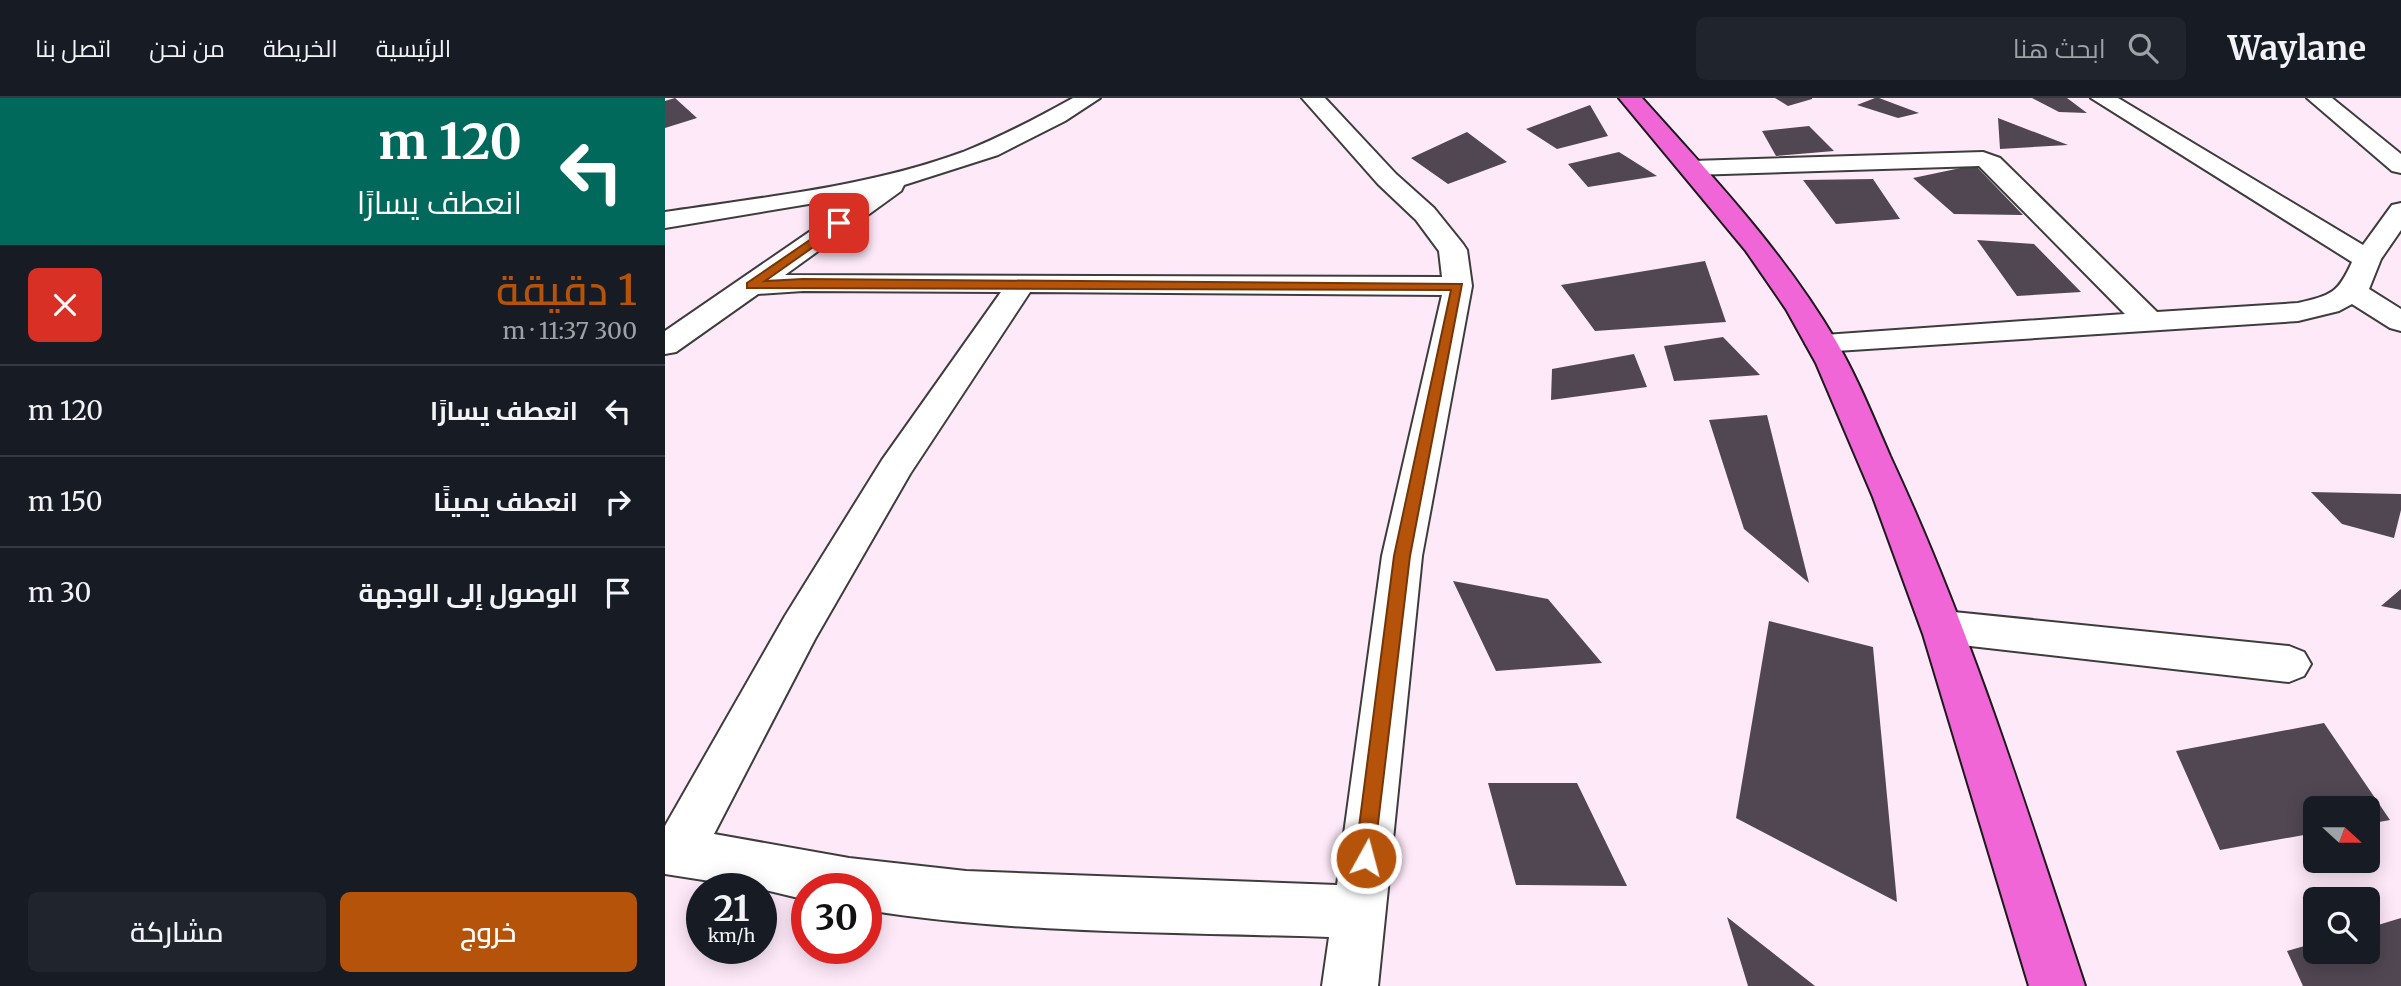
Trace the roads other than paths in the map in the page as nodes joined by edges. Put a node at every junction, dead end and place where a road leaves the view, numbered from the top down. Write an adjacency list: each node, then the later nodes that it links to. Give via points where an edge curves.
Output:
1 (1090, 98): 8 (street, via 1002,144)
2 (1313, 98): 14 (street, via 1387,179 1426,214 1453,250)
3 (1630, 98): 7 (main road)
4 (2102, 98): 11 (street)
5 (2319, 98): 6 (street)
6 (2401, 166)
7 (1692, 169): 16 (street, via 1983,159 2063,232); 18 (main road, via 1768,258)
8 (905, 177): 10 (street); 13 (street)
9 (2401, 211): 11 (street)
10 (665, 220)
11 (2367, 259): 15 (street)
12 (1021, 284): 13 (street, via 803,282); 14 (street); 22 (street, via 895,469)
13 (751, 286): 19 (street)
14 (1458, 286): 23 (street, via 1402,556)
15 (2353, 292): 16 (street, via 2329,305 2298,312); 17 (street)
16 (2149, 321): 18 (street)
17 (2401, 322)
18 (1821, 343): 20 (main road, via 1881,471)
19 (665, 345)
20 (1944, 627): 21 (street); 25 (main road)
21 (2289, 664)
22 (672, 851): 23 (street, via 910,891 1134,905)
23 (1359, 912): 24 (street)
24 (1350, 986)
25 (2057, 986)

